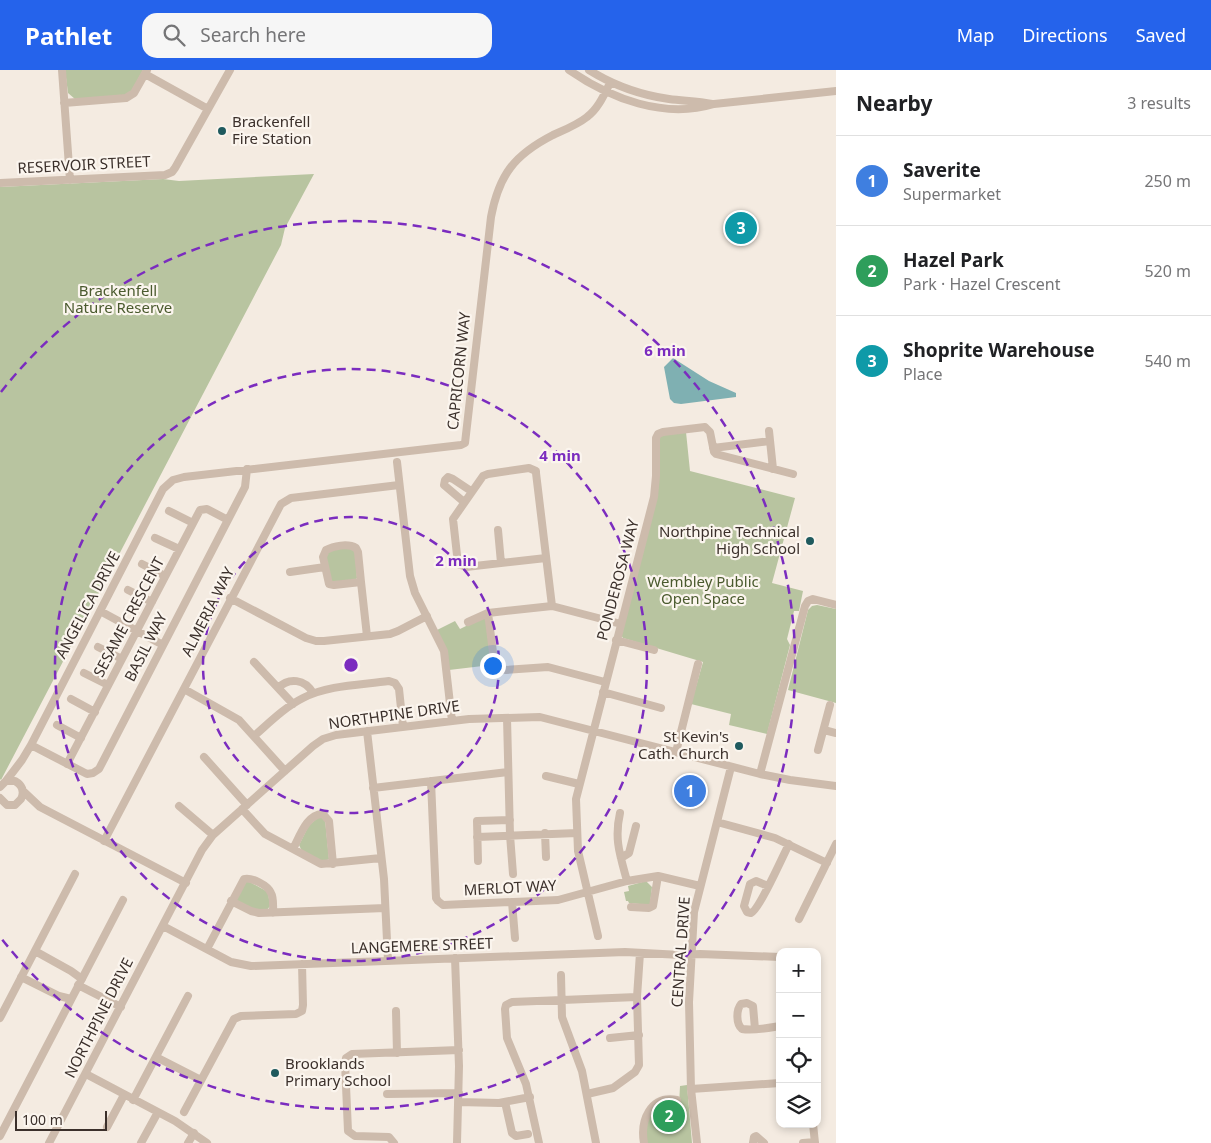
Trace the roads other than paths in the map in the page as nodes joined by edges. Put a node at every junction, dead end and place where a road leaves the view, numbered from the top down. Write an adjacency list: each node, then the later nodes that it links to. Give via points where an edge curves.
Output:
1 (62, 70): 9 (street)
2 (230, 70): 11 (street, RESERVOIR STREET)
3 (569, 70): 8 (street)
4 (589, 70): 6 (street)
5 (146, 72): 9 (street, via 134,93 126,98); 11 (street)
6 (610, 83): 8 (street); 10 (street, via 670,99)
7 (836, 91): 10 (street)
8 (606, 92): 10 (street, via 648,106 674,109); 18 (street, CAPRICORN WAY, via 586,118 523,153 501,181 490,217 465,442)
9 (64, 103): 12 (street)
10 (714, 104)
11 (208, 109): 12 (street, RESERVOIR STREET, via 170,173)
12 (70, 180): 13 (street, RESERVOIR STREET)
13 (0, 183)
14 (769, 430): 15 (street)
15 (770, 441): 16 (street); 19 (street)
16 (713, 448): 19 (street, via 716,454); 47 (street, PONDEROSA WAY, via 710,432 705,427 657,435 654,497)
17 (397, 462): 22 (street)
18 (247, 469): 21 (street, CAPRICORN WAY); 26 (street, BASIL WAY, via 245,487)
19 (773, 469): 20 (street)
20 (792, 474)
21 (173, 480): 43 (street, ANGELICA DRIVE, via 164,490)
22 (399, 485): 39 (street, ALMERIA WAY, via 291,498 283,502); 45 (street, via 410,576)
23 (472, 491): 24 (street); 24 (street, via 453,478 445,480 446,488); 31 (street, via 488,474 534,470)
24 (464, 502): 32 (street, via 452,520 458,564 464,568)
25 (169, 511): 27 (street)
26 (228, 520): 27 (street, SESAME CRESCENT, via 203,508); 51 (street, BASIL WAY)
27 (193, 523): 30 (street, SESAME CRESCENT)
28 (498, 530): 32 (street)
29 (155, 538): 30 (street)
30 (179, 550): 36 (street, SESAME CRESCENT)
31 (546, 558): 32 (street); 42 (street)
32 (501, 563)
33 (142, 564): 36 (street)
34 (325, 567): 35 (street); 37 (street, via 330,585); 37 (street, via 323,554 327,549 354,546 358,552)
35 (290, 572)
36 (165, 576): 40 (street, SESAME CRESCENT)
37 (361, 582): 49 (street)
38 (128, 590): 40 (street)
39 (230, 598): 49 (street, via 311,640); 60 (street, ALMERIA WAY)
40 (152, 602): 48 (street, SESAME CRESCENT)
41 (836, 605): 88 (street, via 813,599 804,608)
42 (552, 606): 44 (street); 47 (street)
43 (100, 611): 48 (street); 79 (street, ANGELICA DRIVE)
44 (488, 613): 46 (street); 58 (street, via 494,660 498,668 548,666)
45 (427, 616): 49 (street, via 398,631); 70 (street, via 444,651)
46 (468, 622)
47 (621, 624): 50 (street, PONDEROSA WAY)
48 (137, 631): 51 (street); 54 (street, SESAME CRESCENT)
49 (367, 636)
50 (616, 640): 53 (street); 58 (street, PONDEROSA WAY)
51 (163, 645): 84 (street, BASIL WAY, via 99,769 86,774)
52 (98, 647): 54 (street)
53 (654, 650)
54 (122, 659): 59 (street, SESAME CRESCENT)
55 (254, 662): 61 (street)
56 (698, 664): 81 (street)
57 (84, 673): 59 (street)
58 (605, 682): 62 (street, PONDEROSA WAY)
59 (108, 685): 68 (street, SESAME CRESCENT)
60 (184, 688): 77 (street, via 233,716); 111 (street, ALMERIA WAY)
61 (278, 688): 63 (street, via 287,681 298,681 308,686); 65 (street)
62 (603, 692): 67 (street); 73 (street, PONDEROSA WAY)
63 (312, 693): 65 (street); 72 (street, via 393,682 398,689)
64 (71, 699): 68 (street)
65 (292, 704): 77 (street)
66 (830, 705): 74 (street)
67 (660, 708)
68 (95, 712): 78 (street, SESAME CRESCENT)
69 (507, 718): 70 (street, NORTHPINE DRIVE); 73 (street, NORTHPINE DRIVE, via 545,718); 87 (street)
70 (452, 721): 72 (street, NORTHPINE DRIVE)
71 (57, 725): 78 (street)
72 (403, 727): 75 (street, NORTHPINE DRIVE)
73 (593, 730): 81 (street, NORTHPINE DRIVE); 93 (street, PONDEROSA WAY)
74 (824, 730): 76 (street); 80 (street)
75 (367, 731): 86 (street, NORTHPINE DRIVE, via 323,739); 95 (street)
76 (836, 733)
77 (254, 736): 86 (street)
78 (81, 738): 84 (street, SESAME CRESCENT)
79 (31, 745): 83 (street, ANGELICA DRIVE); 84 (street, BASIL WAY)
80 (818, 750)
81 (676, 752): 85 (street, NORTHPINE DRIVE)
82 (204, 757): 101 (street)
83 (22, 760): 91 (street); 92 (street, ANGELICA DRIVE)
84 (67, 764)
85 (731, 766): 88 (street, NORTHPINE DRIVE); 104 (street, CENTRAL DRIVE)
86 (285, 771): 101 (street, NORTHPINE DRIVE)
87 (508, 772): 90 (street); 103 (street)
88 (760, 774): 94 (street, NORTHPINE DRIVE)
89 (546, 776): 93 (street)
90 (431, 781): 95 (street); 131 (street, MERLOT WAY, via 438,901 445,905)
91 (19, 783): 92 (street, via 10,780); 96 (street)
92 (3, 784)
93 (578, 784): 107 (street, PONDEROSA WAY)
94 (836, 786)
95 (373, 788): 116 (street)
96 (23, 791): 98 (street); 100 (street)
97 (0, 798): 98 (street, via 7,804)
98 (18, 803): 100 (street)
99 (179, 806): 108 (street)
100 (40, 807): 111 (street)
101 (244, 807): 108 (street, NORTHPINE DRIVE); 114 (street, via 263,833)
102 (620, 813): 117 (street, via 616,828)
103 (510, 820): 109 (street); 110 (street, via 477,821)
104 (717, 822): 112 (street); 126 (street, CENTRAL DRIVE)
105 (636, 826): 117 (street, via 629,853)
106 (545, 833): 107 (street); 109 (street); 115 (street)
107 (577, 833): 128 (street, PONDEROSA WAY, via 578,854)
108 (213, 835): 125 (street, NORTHPINE DRIVE)
109 (510, 835): 110 (street); 122 (street)
110 (478, 837): 118 (street)
111 (104, 841): 125 (street)
112 (789, 844): 119 (street); 127 (street)
113 (836, 844): 119 (street)
114 (293, 850): 120 (street, via 321,864); 120 (street, via 308,823 316,815 324,814 329,821)
115 (546, 857)
116 (381, 858): 120 (street); 133 (street)
117 (621, 858): 124 (street)
118 (478, 861)
119 (827, 863): 135 (street)
120 (333, 864)
121 (75, 874): 140 (street)
122 (513, 874)
123 (658, 876): 124 (street, MERLOT WAY); 126 (street, MERLOT WAY); 132 (street, via 653,906)
124 (627, 881): 128 (street, MERLOT WAY)
125 (186, 882): 136 (street, NORTHPINE DRIVE)
126 (700, 886): 142 (street, CENTRAL DRIVE, via 694,912)
127 (768, 886)
128 (588, 891): 131 (street, MERLOT WAY, via 564,900); 137 (street, PONDEROSA WAY)
129 (123, 900): 149 (street)
130 (231, 901): 134 (street, via 254,913); 134 (street, via 242,880 249,878 270,890); 139 (street)
131 (512, 902): 138 (street)
132 (631, 907)
133 (385, 908): 134 (street); 145 (street)
134 (273, 913)
135 (799, 919)
136 (163, 926): 139 (street, LANGEMERE STREET); 154 (street, NORTHPINE DRIVE)
137 (598, 936)
138 (515, 938)
139 (207, 949): 146 (street, LANGEMERE STREET, via 246,966)
140 (35, 951): 148 (street); 149 (street, via 71,970)
141 (640, 953): 142 (street, LANGEMERE STREET); 144 (street, LANGEMERE STREET); 151 (street)
142 (691, 954): 143 (street, LANGEMERE STREET); 167 (street, CENTRAL DRIVE)
143 (776, 957)
144 (455, 958): 145 (street, LANGEMERE STREET); 161 (street)
145 (388, 961): 146 (street, LANGEMERE STREET)
146 (302, 964): 165 (street, via 302,1011 234,1019)
147 (561, 975): 153 (street)
148 (21, 977): 152 (street); 156 (street)
149 (80, 982): 152 (street); 154 (street)
150 (188, 996): 163 (street)
151 (638, 997): 153 (street); 159 (street)
152 (71, 999): 183 (street)
153 (561, 1000): 170 (street, via 562,1021 578,1060); 172 (street, via 512,1002 505,1009 507,1038)
154 (121, 1007): 164 (street, NORTHPINE DRIVE)
155 (396, 1011): 162 (street)
156 (0, 1018)
157 (776, 1026): 158 (street)
158 (754, 1029)
159 (639, 1035): 160 (street); 170 (street, via 640,1062 637,1070 613,1088)
160 (610, 1038)
161 (458, 1050): 162 (street); 168 (street)
162 (397, 1053): 189 (street, via 352,1054 346,1058 345,1064 348,1131 355,1136 389,1137)
163 (156, 1057): 165 (street); 173 (street)
164 (86, 1074): 171 (street); 185 (street, NORTHPINE DRIVE)
165 (201, 1080): 178 (street)
166 (776, 1082): 167 (street)
167 (691, 1089): 194 (street, CENTRAL DRIVE)
168 (459, 1093): 169 (street); 175 (street)
169 (387, 1094)
170 (587, 1094): 192 (street)
171 (124, 1095): 173 (street); 179 (street)
172 (530, 1097): 176 (street); 191 (street)
173 (133, 1100): 177 (street)
174 (677, 1100): 193 (street, via 661,1101 649,1111 642,1128)
175 (459, 1102): 176 (street); 190 (street)
176 (505, 1102): 182 (street, via 512,1133 516,1136)
177 (158, 1112): 181 (street); 186 (street)
178 (184, 1112)
179 (107, 1127)
180 (813, 1128): 184 (street)
181 (194, 1133): 187 (street); 188 (street)
182 (528, 1134)
183 (0, 1136)
184 (815, 1142): 197 (street)
185 (49, 1143)
186 (140, 1143)
187 (188, 1143)
188 (207, 1143)
189 (394, 1143)
190 (457, 1143)
191 (538, 1143)
192 (596, 1143)
193 (644, 1143)
194 (697, 1143)
195 (753, 1143): 196 (street, via 756,1136)
196 (764, 1143)
197 (803, 1143)

